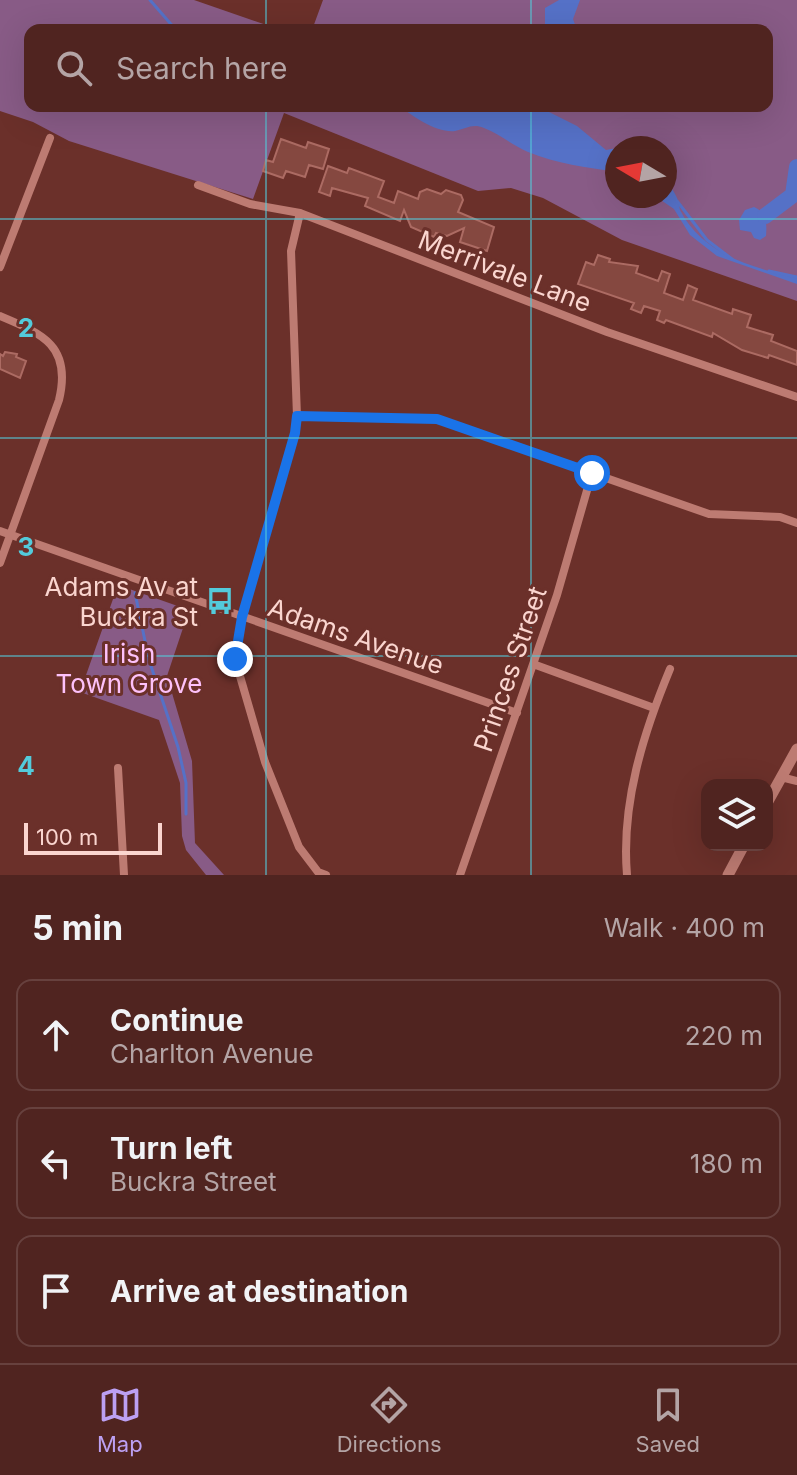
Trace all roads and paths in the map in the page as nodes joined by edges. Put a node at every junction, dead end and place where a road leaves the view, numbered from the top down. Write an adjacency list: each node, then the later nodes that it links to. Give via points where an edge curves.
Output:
1 (50, 138): 4 (street)
2 (198, 185): 3 (street, Merrivale Lane, via 250,204)
3 (300, 213): 6 (street, Merrivale Lane, via 607,332); 7 (street, via 291,251)
4 (0, 267)
5 (0, 316): 11 (street, via 46,338 63,371 59,400)
6 (797, 397)
7 (297, 416): 8 (street, via 437,419); 13 (street)
8 (592, 473): 9 (street, via 709,514 780,517); 14 (street, Princes Street)
9 (797, 523)
10 (0, 531): 11 (street, Adams Avenue)
11 (10, 534): 12 (street); 13 (street, Adams Avenue)
12 (0, 563)
13 (242, 617): 17 (street, Adams Avenue); 25 (street, via 235,659 265,762 299,847)
14 (533, 664): 16 (street); 17 (street, Princes Street)
15 (670, 669): 16 (street)
16 (654, 708): 27 (street, via 632,792)
17 (517, 713): 26 (street, Princes Street)
18 (797, 749): 20 (street)
19 (118, 768): 24 (street)
20 (781, 777): 21 (street); 22 (street)
21 (797, 781)
22 (773, 792)
23 (741, 851): 28 (street)
24 (124, 875)
25 (326, 875)
26 (460, 875)
27 (627, 875)
28 (728, 875)

